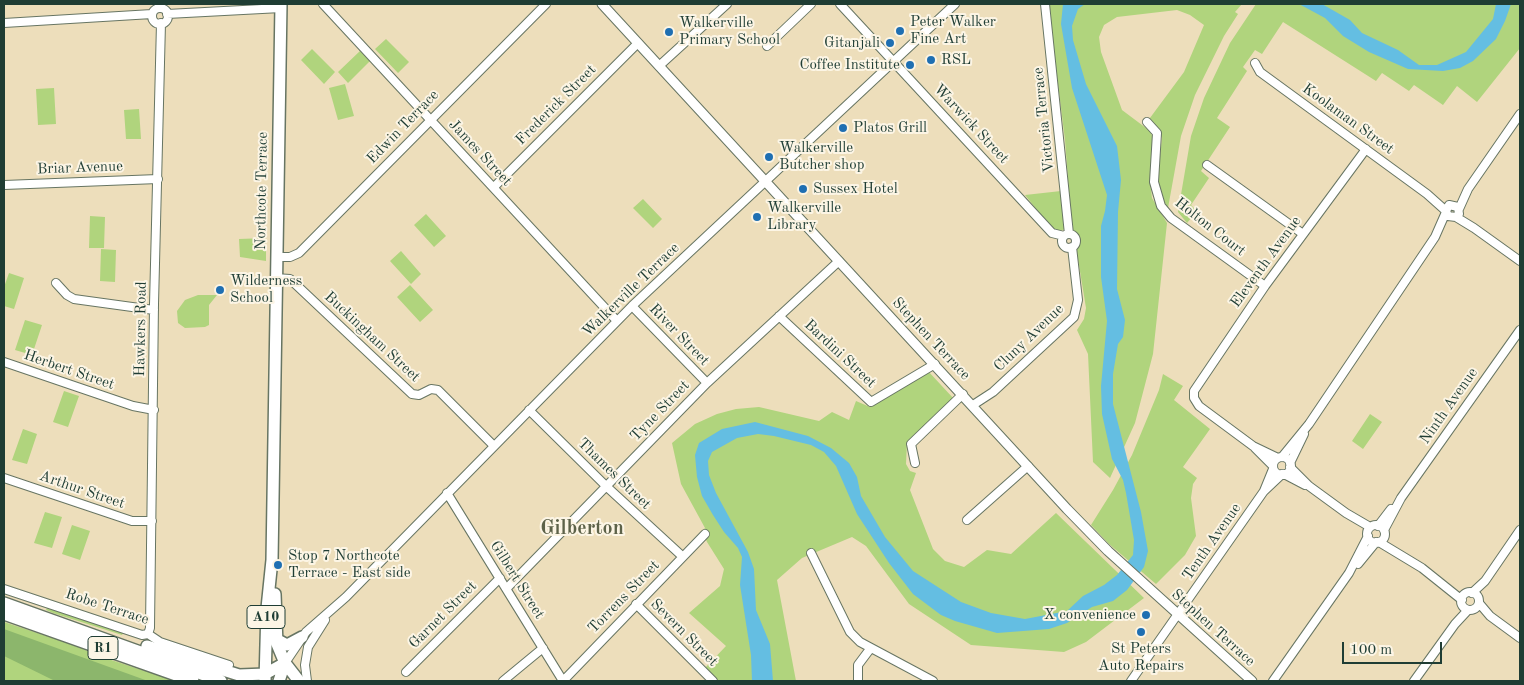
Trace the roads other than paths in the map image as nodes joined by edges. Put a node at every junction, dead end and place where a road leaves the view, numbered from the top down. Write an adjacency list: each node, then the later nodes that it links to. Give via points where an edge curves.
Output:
1 (323, 4): 20 (street, James Street)
2 (546, 4): 20 (street, Edwin Terrace)
3 (602, 4): 14 (main road, Stephen Terrace)
4 (727, 4): 18 (street)
5 (811, 4): 15 (street)
6 (840, 4): 16 (street, Warwick Street)
7 (954, 4): 16 (street, Walkerville Terrace)
8 (1045, 4): 30 (street, Victoria Terrace)
9 (281, 6): 10 (street); 32 (highway, Northcote Terrace / A10)
10 (164, 9): 11 (street, via 155,10); 13 (street, via 166,21)
11 (152, 14): 12 (street); 13 (street, via 154,21)
12 (4, 23)
13 (161, 23): 24 (street, Hawkers Road)
14 (638, 43): 18 (main road, Stephen Terrace); 27 (street, Frederick Street)
15 (767, 46)
16 (894, 62): 25 (street, Walkerville Terrace); 30 (street, Warwick Street, via 1052,233)
17 (1255, 63): 22 (street, Koolaman Street, via 1260,72)
18 (660, 66): 25 (main road, Stephen Terrace)
19 (1520, 114): 28 (street)
20 (429, 119): 27 (street, James Street); 32 (street, Edwin Terrace, via 299,252 290,257)
21 (1147, 122): 37 (street, Holton Court, via 1157,133 1154,182 1161,206 1171,218)
22 (1366, 149): 28 (street, Koolaman Street); 29 (street, Eleventh Avenue)
23 (1207, 165): 29 (street)
24 (158, 180): 26 (street, Briar Avenue); 39 (street, Hawkers Road)
25 (766, 182): 33 (main road, Stephen Terrace); 38 (street, Walkerville Terrace)
26 (4, 185)
27 (494, 187): 41 (street, James Street)
28 (1452, 211): 34 (street, Koolaman Street); 50 (street)
29 (1303, 234): 37 (street, Eleventh Avenue)
30 (1066, 235): 31 (street, Victoria Terrace, via 1074,235 1076,239)
31 (1072, 247): 47 (street, Cluny Avenue, via 1078,300 1074,317 993,392)
32 (276, 257): 35 (highway, Northcote Terrace / A10)
33 (839, 260): 40 (street, Tyne Street); 44 (main road, Stephen Terrace)
34 (1520, 261)
35 (275, 278): 51 (street, Buckingham Street, via 290,279 412,394 438,390); 71 (highway, Northcote Terrace / A10)
36 (56, 283): 39 (street, via 74,299)
37 (1265, 286): 52 (street, Eleventh Avenue, via 1194,394 1199,406)
38 (632, 306): 41 (street, Walkerville Terrace); 45 (street, River Street)
39 (154, 307): 48 (street, Hawkers Road)
40 (780, 316): 44 (street, Bardini Street, via 871,402); 45 (street, Tyne Street)
41 (617, 321): 49 (street, Walkerville Terrace)
42 (1520, 330): 68 (street, Ninth Avenue)
43 (4, 362): 48 (street, Herbert Street, via 133,406)
44 (934, 364): 46 (main road, Stephen Terrace)
45 (706, 383): 61 (street, Tyne Street)
46 (963, 394): 47 (main road, Stephen Terrace); 54 (street, via 912,444)
47 (973, 405): 56 (main road, Stephen Terrace)
48 (154, 410): 65 (street, Hawkers Road)
49 (529, 410): 51 (street, Walkerville Terrace); 61 (street, Thames Street)
50 (1309, 424): 53 (street); 55 (street)
51 (493, 445): 63 (street, Walkerville Terrace)
52 (1253, 446): 53 (street); 57 (street)
53 (1280, 458): 55 (street); 57 (street, Tenth Avenue)
54 (915, 463)
55 (1290, 465): 58 (street, Tenth Avenue); 60 (street)
56 (1028, 466): 64 (street); 80 (main road, Stephen Terrace, via 1108,551)
57 (1273, 467): 58 (street, via 1276,473); 62 (street, Tenth Avenue)
58 (1283, 474): 60 (street); 62 (street, Tenth Avenue)
59 (4, 478): 65 (street, Arthur Street, via 132,521)
60 (1309, 486): 68 (street)
61 (607, 487): 70 (street, Thames Street); 73 (street, Tyne Street)
62 (1264, 491): 80 (street, Tenth Avenue)
63 (447, 493): 72 (street, Gilbert Street); 79 (street, Walkerville Terrace)
64 (967, 520)
65 (152, 522): 85 (street, Hawkers Road)
66 (1520, 530): 75 (street)
67 (705, 534): 70 (street, Torrens Street)
68 (1376, 534): 75 (street); 108 (street, Ninth Avenue)
69 (811, 553): 90 (street, via 850,632)
70 (682, 556): 78 (street, Torrens Street)
71 (272, 560): 88 (highway, Northcote Terrace / A10); 95 (highway, Northcote Terrace / A10)
72 (500, 578): 73 (street, Gilbert Street); 94 (street, Garnet Street)
73 (507, 588): 89 (street, Gilbert Street)
74 (4, 589): 76 (street, Robe Terrace)
75 (1470, 601): 87 (street); 109 (street)
76 (42, 602): 82 (street); 85 (street, Robe Terrace, via 142,635)
77 (4, 603): 82 (highway, Robe Terrace / R1)
78 (636, 604): 102 (street, Torrens Street); 103 (street, Severn Street)
79 (335, 607): 86 (street, Walkerville Terrace); 100 (street, Walkerville Terrace, via 315,632 308,647 305,662)
80 (1178, 614): 106 (street, Tenth Avenue); 107 (main road, Stephen Terrace)
81 (7, 615): 82 (highway, via 25,618); 91 (highway, R1)
82 (38, 615): 83 (highway, Robe Terrace / R1)
83 (77, 628): 84 (highway, Robe Terrace / R1); 91 (highway, via 90,638 119,649)
84 (94, 634): 95 (highway, via 138,643 231,674); 97 (highway, Robe Terrace / R1)
85 (148, 634): 93 (street, Robe Terrace, via 158,642)
86 (302, 636): 88 (highway, via 287,645); 92 (street, Walkerville Terrace)
87 (1520, 638)
88 (276, 639): 92 (highway, Northcote Terrace / A10)
89 (542, 648): 101 (street); 102 (street, Gilbert Street)
90 (870, 649): 104 (street, via 858,665); 105 (street)
91 (120, 654): 96 (highway, R1)
92 (285, 663): 95 (highway); 98 (highway); 99 (highway, Northcote Terrace)
93 (229, 665)
94 (406, 672)
95 (265, 678)
96 (193, 681)
97 (221, 681)
98 (279, 681)
99 (298, 681)
100 (307, 681)
101 (503, 681)
102 (563, 681)
103 (713, 681)
104 (858, 681)
105 (933, 681)
106 (1131, 681)
107 (1252, 681)
108 (1273, 681)
109 (1414, 681)

